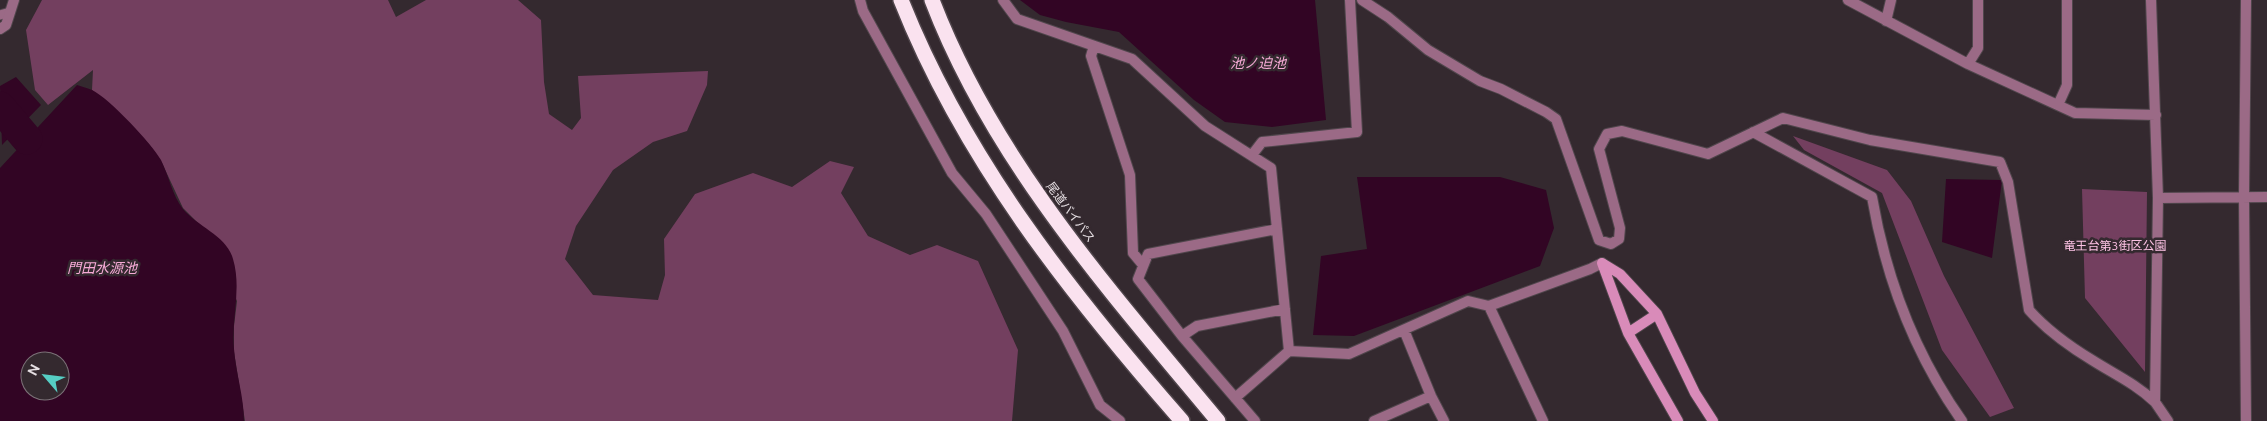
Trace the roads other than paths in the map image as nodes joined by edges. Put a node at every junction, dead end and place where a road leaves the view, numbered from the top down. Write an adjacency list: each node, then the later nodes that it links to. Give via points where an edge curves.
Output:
1 (14, 0): 14 (street)
2 (860, 0): 39 (street, via 952,173 986,214 1063,331 1100,405)
3 (901, 0): 40 (highway, via 949,104 1031,236 1124,354)
4 (932, 0): 41 (highway, 尾道バイパス, via 974,91 1012,156 1055,218)
5 (1003, 0): 17 (street, via 1018,19)
6 (1350, 0): 22 (street, via 1357,132 1262,142)
7 (1362, 0): 21 (street, via 1428,50 1480,81 1556,119 1599,240 1611,244 1619,239 1620,228 1599,149 1607,134 1622,131 1708,154)
8 (1848, 0): 15 (street)
9 (1891, 0): 15 (street)
10 (1978, 0): 18 (street, via 1978,48)
11 (2067, 0): 19 (street, via 2067,85)
12 (2151, 0): 20 (street)
13 (2246, 0): 23 (street)
14 (5, 13): 16 (street, via 6,25)
15 (1886, 21): 18 (street)
16 (0, 29)
17 (1094, 46): 22 (street, via 1132,59 1205,126); 28 (street, via 1091,56 1130,175 1134,253)
18 (1968, 64): 19 (street)
19 (2058, 105): 20 (street, via 2074,113)
20 (2156, 115): 25 (street)
21 (1753, 132): 38 (street, via 1783,118 1870,140 2000,162 2008,182 2029,310 2055,334 2140,388); 48 (street, via 1872,197 1879,238 1897,300 1916,345)
22 (1252, 155): 26 (street, via 1271,168)
23 (2244, 197): 24 (street); 25 (street); 50 (street)
24 (2267, 197)
25 (2158, 198): 38 (street)
26 (1277, 230): 28 (street, via 1148,254); 30 (street)
27 (1602, 263): 29 (street); 31 (street, via 1620,274); 33 (street)
28 (1143, 265): 34 (street, via 1138,279)
29 (1489, 306): 32 (street, via 1468,301); 45 (street)
30 (1285, 309): 34 (street, via 1197,326); 35 (street)
31 (1657, 314): 33 (street); 47 (street, via 1696,394)
32 (1404, 330): 35 (street, via 1349,354); 36 (street)
33 (1628, 333): 46 (street)
34 (1182, 336): 37 (street)
35 (1289, 351): 37 (street)
36 (1431, 396): 43 (street); 44 (street)
37 (1236, 398): 42 (street)
38 (2155, 402): 49 (street)
39 (1120, 421)
40 (1182, 421)
41 (1218, 421)
42 (1255, 421)
43 (1374, 421)
44 (1444, 421)
45 (1543, 421)
46 (1678, 421)
47 (1713, 421)
48 (1962, 421)
49 (2168, 421)
50 (2246, 421)

